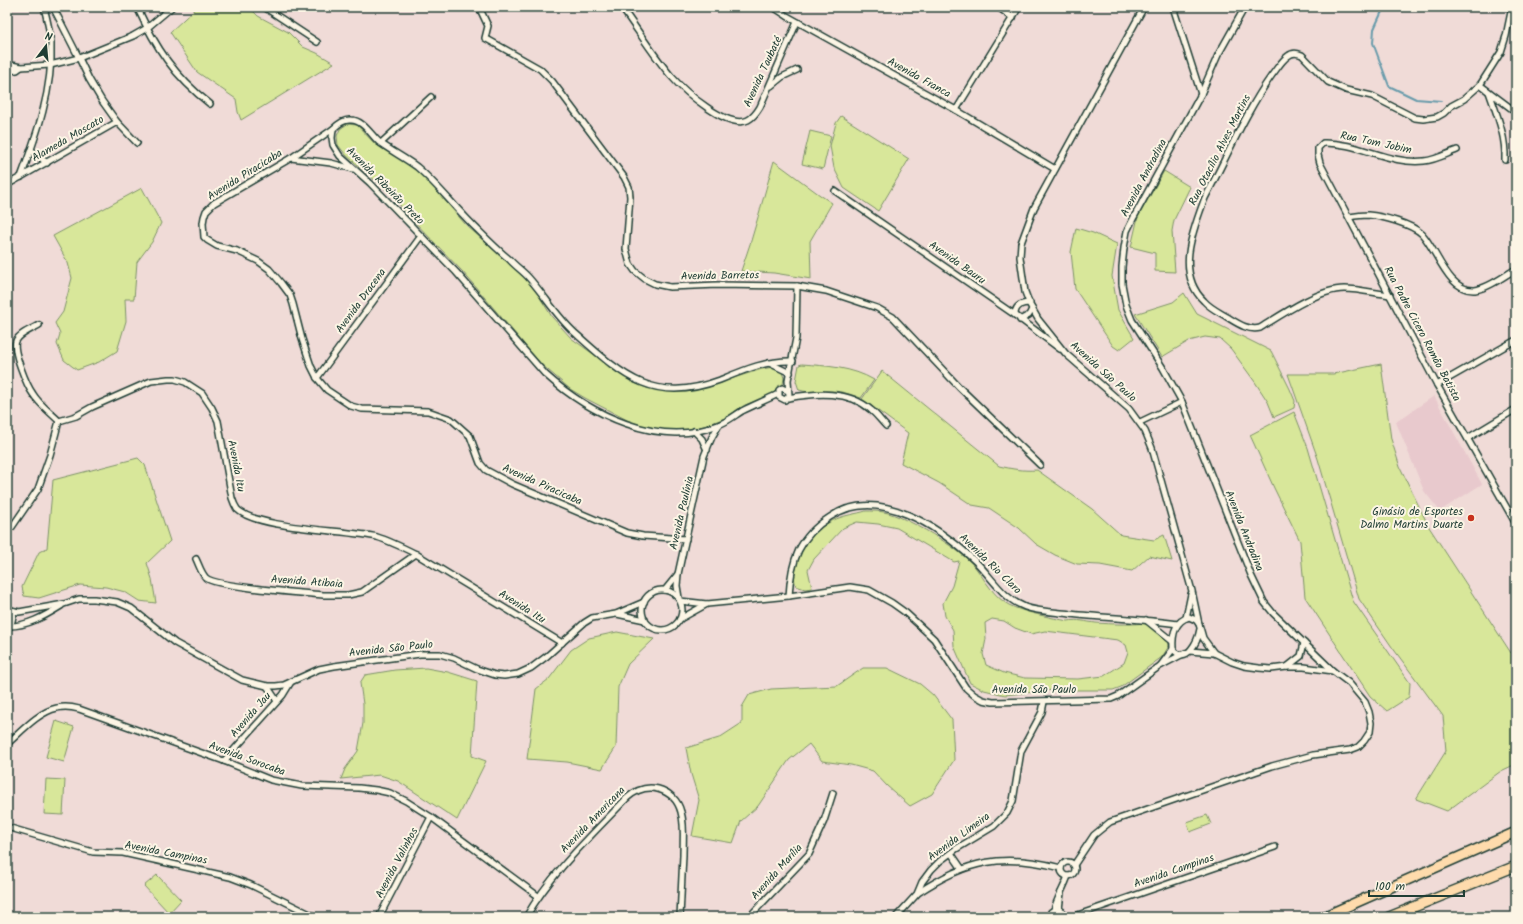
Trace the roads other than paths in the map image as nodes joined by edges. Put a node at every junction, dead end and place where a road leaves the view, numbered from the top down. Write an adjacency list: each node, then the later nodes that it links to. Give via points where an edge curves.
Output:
1 (44, 7): 21 (street, via 51,43)
2 (53, 7): 19 (street, Alameda Moscato)
3 (137, 7): 17 (street)
4 (172, 7): 17 (street)
5 (264, 7): 18 (street)
6 (479, 7): 51 (street, Avenida Barretos, via 488,26 485,38 540,69 552,81 624,177 630,197 626,249 630,264 639,275 655,284 670,286)
7 (621, 7): 26 (street, Avenida Taubaté, via 672,77 715,113 739,122 747,121 754,116)
8 (773, 7): 16 (street, Avenida Franca)
9 (998, 7): 15 (street)
10 (1019, 7): 15 (street)
11 (1144, 7): 43 (street, Avenida São Paulo)
12 (1173, 7): 28 (street)
13 (1245, 7): 28 (street, Avenida Andradina, via 1218,55)
14 (1512, 7): 25 (street, Rua Otacílio Alves Martins, via 1501,52)
15 (1013, 18): 31 (street)
16 (797, 22): 26 (street, Avenida Taubaté); 31 (street, Avenida Franca)
17 (147, 28): 19 (street); 30 (street, via 178,76)
18 (317, 42)
19 (80, 58): 21 (street); 33 (street, Alameda Moscato, via 89,79)
20 (7, 64): 22 (street)
21 (50, 65): 22 (street); 37 (street, via 47,99)
22 (21, 67): 24 (street)
23 (797, 70): 26 (street, via 782,77)
24 (7, 71)
25 (1480, 85): 27 (street); 52 (street, Rua Otacílio Alves Martins, via 1437,117 1415,118 1372,96 1334,86 1302,55 1292,54 1283,60 1268,81 1205,198 1190,245 1188,273 1197,294 1205,303 1235,322 1251,329 1260,328 1318,296 1342,289)
26 (770, 87)
27 (1489, 92): 32 (street); 41 (street, via 1501,125)
28 (1201, 94): 73 (street, Avenida Andradina, via 1134,217 1128,231 1122,267 1122,284 1132,320)
29 (431, 97): 35 (street)
30 (210, 104)
31 (956, 110): 43 (street, Avenida Franca)
32 (1516, 112)
33 (117, 122): 36 (street, Alameda Moscato); 42 (street, Alameda Moscato)
34 (333, 129): 35 (street, via 343,122 357,121); 40 (street, Avenida Piracicaba); 44 (street, Avenida Ribeirão Preto, via 334,145 340,156)
35 (381, 143): 61 (street, via 420,170 529,278 561,320 636,381 668,390 685,388 708,384)
36 (137, 144)
37 (31, 150): 42 (street); 45 (street)
38 (1318, 150): 39 (street, Rua Tom Jobim, via 1323,143 1331,143 1412,162 1441,157); 48 (street, Rua Padre Cicero Romão Batista, via 1320,163)
39 (1457, 150)
40 (291, 158): 44 (street, Avenida Piracicaba, via 331,163); 63 (street, Avenida Piracicaba, via 214,203 204,216 203,232 211,243 258,261 281,283 290,295 302,339)
41 (1505, 160)
42 (47, 163): 45 (street, Alameda Moscato)
43 (1055, 169): 53 (street, Avenida São Paulo, via 1030,216 1021,243 1022,275)
44 (355, 170): 49 (street, Avenida Ribeirão Preto)
45 (21, 177): 46 (street, Alameda Moscato)
46 (7, 184)
47 (835, 191): 55 (street, Avenida Bauru)
48 (1349, 217): 50 (street, via 1369,215 1412,227 1429,242 1450,278 1465,288 1483,288); 52 (street, Rua Padre Cicero Romão Batista)
49 (421, 236): 63 (street, Avenida Dracena); 79 (street, Avenida Ribeirão Preto, via 557,385 603,413 637,428 672,434)
50 (1516, 269)
51 (797, 286): 60 (street); 82 (street, Avenida Barretos, via 836,294 877,308 893,317)
52 (1390, 295): 65 (street, Rua Padre Cicero Romão Batista)
53 (1030, 303): 54 (street, Avenida São Paulo); 55 (street, via 1018,306)
54 (1032, 309): 56 (street, via 1029,315); 59 (street, Avenida São Paulo)
55 (1015, 315): 56 (street, Avenida Bauru)
56 (1020, 320): 59 (street, Avenida Bauru)
57 (38, 325): 75 (street, via 17,339 15,348 33,395)
58 (1516, 340): 65 (street)
59 (1066, 354): 76 (street, Avenida São Paulo, via 1129,409)
60 (793, 361): 61 (street); 62 (street)
61 (768, 362): 62 (street)
62 (790, 373): 64 (street)
63 (317, 378): 85 (street, Avenida Piracicaba, via 327,390 351,406 373,410 428,412 451,418 470,436 480,463 486,470 512,484 627,533)
64 (788, 380): 66 (street); 67 (street)
65 (1437, 385): 80 (street, Rua Padre Cicero Romão Batista)
66 (782, 388): 67 (street); 68 (street)
67 (789, 391): 69 (street); 70 (street)
68 (778, 394): 71 (street); 72 (street, Avenida Ribeirão Preto)
69 (802, 396): 70 (street); 78 (street, via 846,396 871,410)
70 (788, 398): 71 (street)
71 (781, 399): 72 (street, Avenida Ribeirão Preto)
72 (762, 402): 77 (street, Avenida Ribeirão Preto)
73 (1182, 402): 76 (street); 108 (street, Avenida Andradina, via 1264,602)
74 (1516, 409): 80 (street)
75 (59, 421): 84 (street, via 38,489); 86 (street, Avenida Itu, via 76,416 151,381 175,379 185,382 202,393 218,421 232,498 240,511 269,522 378,538)
76 (1140, 422): 90 (street, Avenida São Paulo, via 1152,448)
77 (719, 425): 79 (street, Avenida Ribeirão Preto); 81 (street, Avenida Paulínia)
78 (886, 426)
79 (694, 431): 81 (street, Avenida Paulínia, via 707,449)
80 (1468, 438): 83 (street, Rua Padre Cicero Romão Batista)
81 (704, 456): 85 (street, Avenida Paulínia)
82 (1040, 465)
83 (1516, 522)
84 (12, 527)
85 (686, 539): 88 (street, Avenida Paulínia)
86 (416, 554): 87 (street, Avenida Atibaia, via 362,592 338,596 211,581 202,572); 107 (street, Avenida Itu)
87 (196, 559)
88 (678, 574): 89 (street, Avenida Paulínia); 92 (street, Avenida Paulínia)
89 (666, 590): 92 (street); 93 (street, via 652,592)
90 (1192, 591): 99 (street, Avenida São Paulo); 105 (street, Avenida São Paulo)
91 (789, 596): 95 (street, Avenida São Paulo); 101 (street, Avenida Rio Claro, via 793,562 800,547 818,524 850,508 880,506 916,518 950,540 975,561 1014,602 1025,607 1087,616); 118 (street, Avenida São Paulo, via 850,587 869,590 906,613 934,639 966,688 974,695 993,702)
92 (679, 599): 95 (street, Avenida São Paulo); 100 (street, via 682,610)
93 (644, 602): 98 (street, Avenida São Paulo); 102 (street)
94 (64, 604): 97 (street, Avenida São Paulo); 104 (street, Avenida São Paulo, via 27,623); 116 (street, Avenida São Paulo, via 94,598 131,608 175,643 242,680)
95 (707, 604): 100 (street, Avenida São Paulo)
96 (7, 609): 97 (street, Avenida São Paulo)
97 (14, 611): 104 (street)
98 (616, 614): 102 (street, Avenida São Paulo); 107 (street, Avenida São Paulo, via 588,620)
99 (1186, 618): 103 (street); 105 (street, via 1196,620)
100 (680, 619): 102 (street, via 677,624 666,629 654,628)
101 (1143, 619): 103 (street, Avenida Rio Claro); 106 (street, via 1153,624)
102 (645, 620)
103 (1178, 624): 106 (street)
104 (8, 627)
105 (1200, 627): 110 (street, via 1197,641); 111 (street, via 1203,638)
106 (1172, 641): 109 (street)
107 (562, 643): 115 (street, Avenida São Paulo, via 531,668 518,674 496,675 440,654 420,654 319,669)
108 (1304, 643): 113 (street, via 1301,656); 114 (street, Avenida Andradina)
109 (1172, 649): 110 (street, via 1181,654); 112 (street, Avenida São Paulo)
110 (1188, 652): 111 (street); 112 (street, Avenida São Paulo)
111 (1214, 653): 113 (street, via 1244,666 1271,669)
112 (1160, 666): 118 (street, Avenida São Paulo, via 1111,699)
113 (1287, 667): 114 (street)
114 (1333, 671): 127 (street, Avenida Andradina, via 1349,683 1365,702 1369,712 1372,723 1370,732 1358,747 1272,766 1110,822 1094,835)
115 (291, 682): 116 (street, Avenida São Paulo); 117 (street, Avenida Jau)
116 (267, 686): 117 (street)
117 (277, 701): 120 (street, Avenida Jau)
118 (1044, 702): 126 (street, Avenida Limeira, via 1042,712 1021,750 1013,801 1007,813 994,826)
119 (7, 744): 120 (street, Avenida Sorocaba, via 47,712 68,707)
120 (224, 761): 122 (street, Avenida Sorocaba, via 271,780 290,784 370,789 390,793)
121 (833, 793): 141 (street, Avenida Marília, via 809,854)
122 (431, 817): 133 (street, Avenida Sorocaba); 138 (street, Avenida Valinhos)
123 (7, 827): 137 (street, Avenida Campinas, via 93,852 123,853 230,877 252,885)
124 (1516, 832): 144 (highway)
125 (1275, 847): 135 (street, Avenida Campinas)
126 (951, 853): 130 (street); 132 (street, Avenida Limeira, via 931,870)
127 (1074, 865): 129 (street, via 1068,862 1062,864); 131 (street, via 1074,872)
128 (1516, 866): 145 (highway)
129 (1061, 868): 130 (street, via 1016,860 974,864); 131 (street, via 1062,874)
130 (962, 869): 132 (street)
131 (1068, 876): 134 (street)
132 (917, 894): 142 (street, Avenida Limeira)
133 (538, 896): 139 (street, Avenida Americana); 140 (street, Avenida Americana, via 563,865 627,798 644,788 654,788 664,790 672,796 681,811 683,840)
134 (1052, 914): 136 (street)
135 (1080, 914): 136 (street, Avenida Campinas); 143 (street, Avenida Campinas)
136 (1064, 916)
137 (316, 917)
138 (379, 917)
139 (526, 917)
140 (680, 917)
141 (749, 917)
142 (896, 917)
143 (1072, 917)
144 (1323, 917)
145 (1389, 917)

